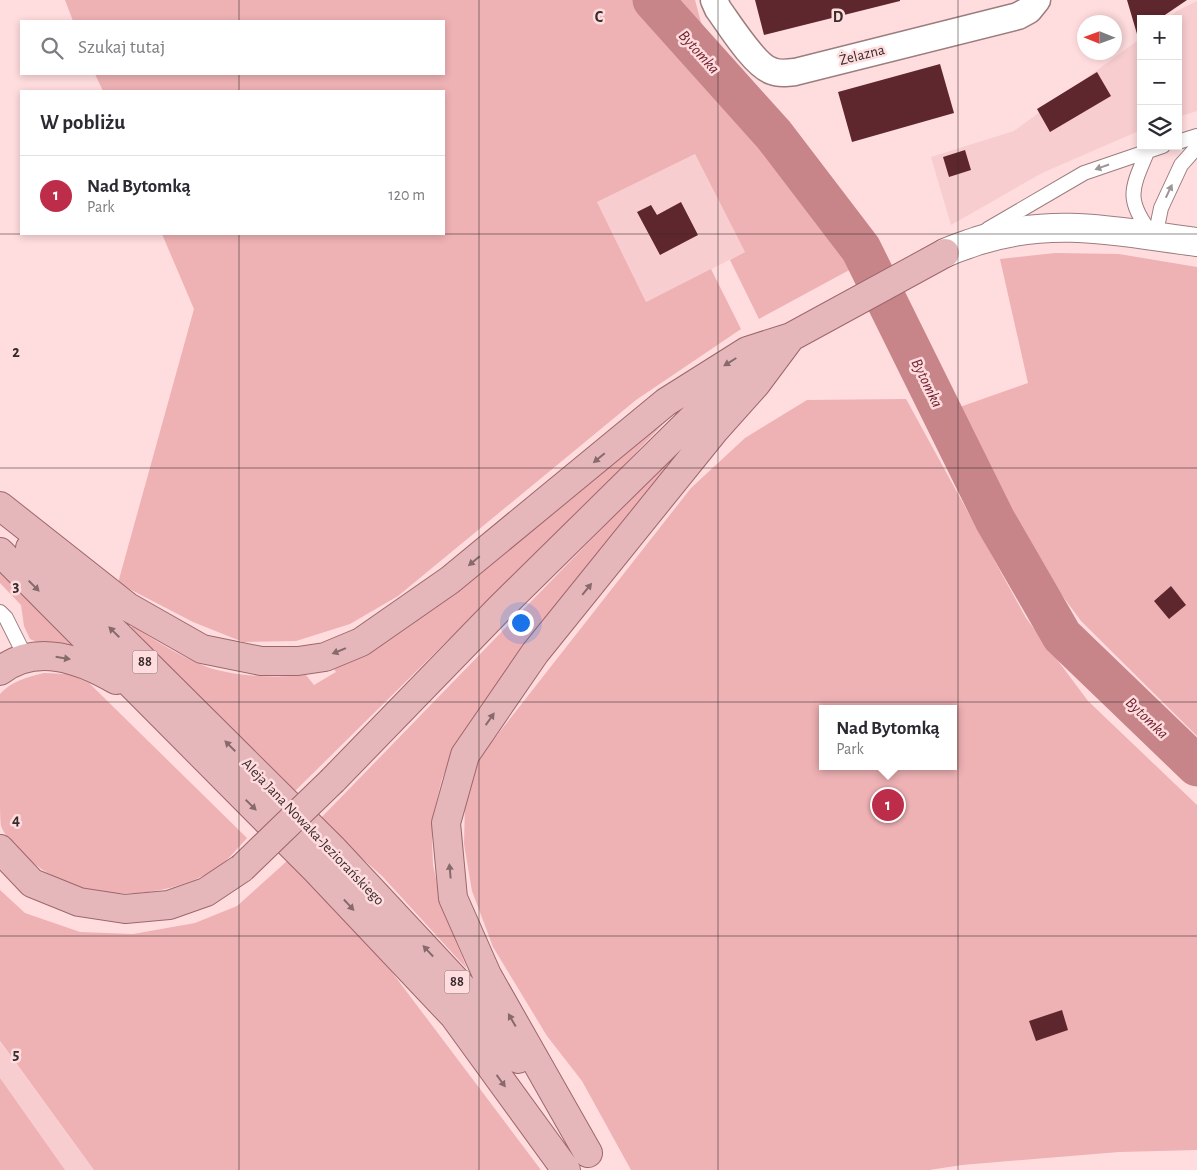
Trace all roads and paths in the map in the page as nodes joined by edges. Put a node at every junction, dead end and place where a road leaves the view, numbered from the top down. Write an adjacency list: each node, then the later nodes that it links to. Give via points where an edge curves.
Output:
1 (714, 0): 2 (street, Żelazna, via 758,62 770,71 782,73 1018,16)
2 (1037, 0)
3 (1197, 136): 4 (lane)
4 (1182, 141)
5 (1197, 147): 7 (lane, one-way to 5, via 1161,208 1181,164)
6 (1148, 150): 7 (lane, via 1135,180 1133,205); 9 (lane, one-way to 9, via 1084,173)
7 (1155, 237): 8 (main road); 9 (main road, via 1091,228 1046,227 999,234)
8 (1197, 242)
9 (948, 252): 10 (main road)
10 (791, 337): 11 (main road, one-way to 11, via 747,351 666,402 450,580 361,642 325,657 261,661 202,649 128,607); 18 (main road, bridge, via 697,414 500,608 333,780 242,868 206,892 169,905 126,909 79,902 32,883); 19 (main road, one-way to 10, via 487,976 453,898 446,822 465,755 535,653)
11 (0, 506)
12 (0, 518): 19 (main road, Aleja Jana Nowaka-Jeziorańskiego / 88, one-way to 12, via 473,999 308,824)
13 (0, 552): 17 (main road, Aleja Jana Nowaka-Jeziorańskiego / 88, one-way to 17)
14 (0, 612): 15 (lane)
15 (26, 658): 16 (main road); 17 (main road, one-way to 17, via 51,656 72,659 103,672)
16 (0, 671)
17 (143, 696): 20 (main road, Aleja Jana Nowaka-Jeziorańskiego / 88, one-way to 20, via 316,870 454,1016)
18 (0, 849)
19 (593, 1162)
20 (566, 1170)

